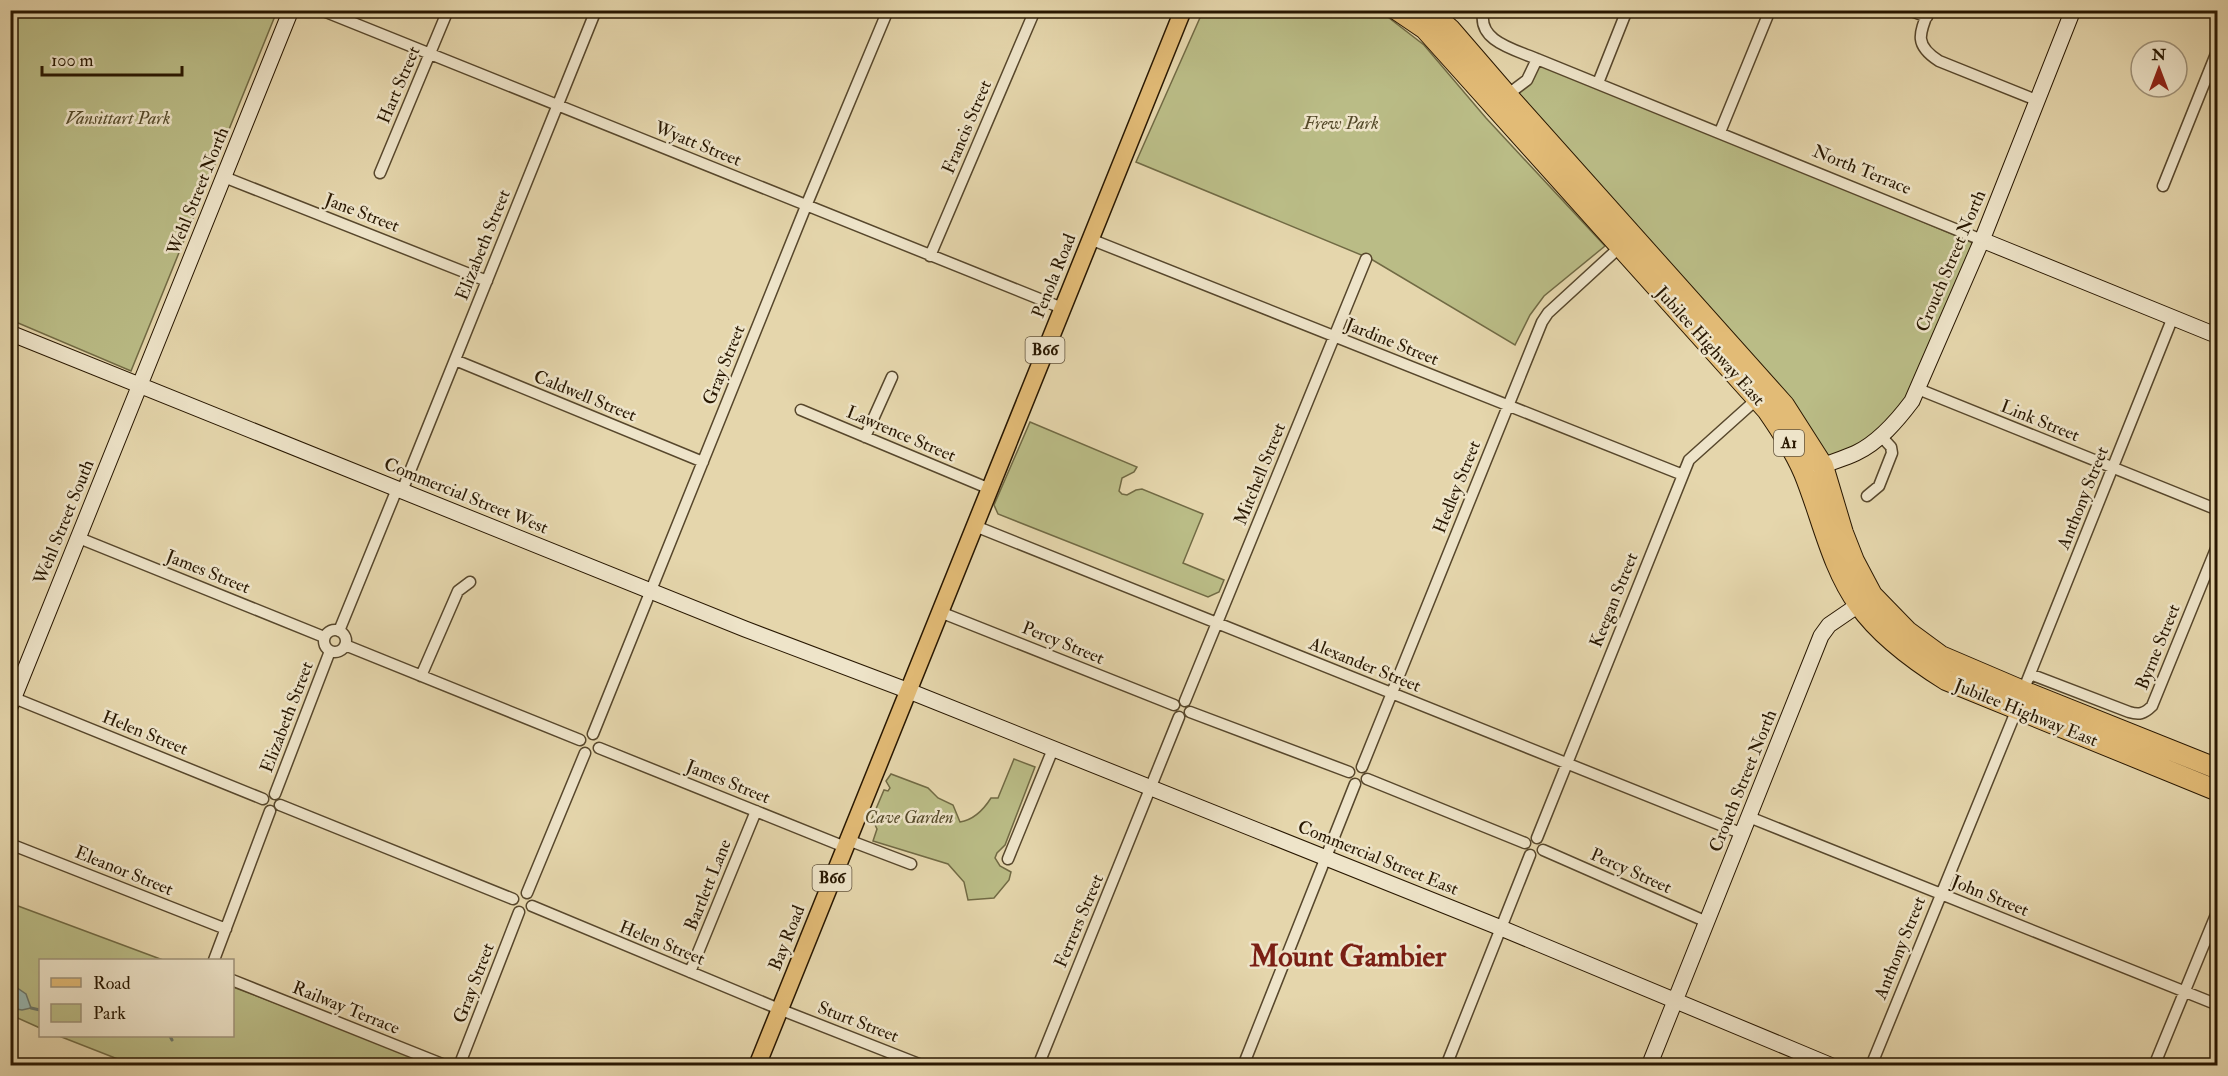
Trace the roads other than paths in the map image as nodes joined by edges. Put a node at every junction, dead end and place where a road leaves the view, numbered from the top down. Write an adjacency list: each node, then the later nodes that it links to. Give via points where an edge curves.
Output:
1 (291, 10): 27 (street, Wehl Street North)
2 (321, 10): 18 (street, Wyatt Street)
3 (448, 10): 18 (street, Hart Street)
4 (596, 10): 23 (street, Elizabeth Street)
5 (888, 10): 29 (street, Gray Street)
6 (1035, 10): 33 (street, Francis Street)
7 (1183, 10): 30 (main road, Penola Road / B66)
8 (1398, 10): 16 (highway, Jubilee Highway East / A1, via 1425,29)
9 (1428, 10): 16 (highway, Jubilee Highway East / A1)
10 (1484, 10): 19 (street, North Terrace, via 1481,19 1495,42)
11 (1627, 10): 20 (street)
12 (1770, 10): 24 (street)
13 (1909, 10): 15 (street)
14 (2073, 10): 22 (street, Crouch Street North)
15 (1928, 14): 22 (street, via 1920,42 1932,57)
16 (1443, 35): 21 (highway, Jubilee Highway East / A1); 25 (highway, Jubilee Highway East / A1)
17 (2217, 49): 28 (street)
18 (431, 54): 23 (street, Wyatt Street); 26 (street, Hart Street)
19 (1537, 59): 20 (street, North Terrace); 21 (street, via 1527,80)
20 (1598, 83): 24 (street, North Terrace)
21 (1506, 95): 25 (highway, Jubilee Highway East / A1)
22 (2036, 100): 31 (street, Crouch Street North)
23 (556, 105): 29 (street, Wyatt Street); 35 (street, Elizabeth Street)
24 (1720, 132): 31 (street, North Terrace)
25 (1556, 163): 32 (highway, Jubilee Highway East / A1); 51 (highway, Jubilee Highway East / A1, via 1784,405)
26 (380, 172)
27 (224, 177): 35 (street, Jane Street); 43 (street, Wehl Street North)
28 (2163, 186)
29 (806, 206): 33 (street, Wyatt Street); 50 (street, Gray Street)
30 (1090, 239): 36 (main road, Penola Road / B66); 40 (street, Jardine Street)
31 (1982, 240): 37 (street, North Terrace); 44 (street, Crouch Street North)
32 (1621, 246): 45 (highway, Jubilee Highway East / A1); 46 (street, Hedley Street, via 1548,313)
33 (930, 256): 36 (street, Wyatt Street)
34 (1366, 259): 40 (street, Mitchell Street)
35 (487, 281): 41 (street, Elizabeth Street)
36 (1062, 308): 55 (main road, Penola Road / B66)
37 (2173, 317): 39 (street, North Terrace); 52 (street, Anthony Street)
38 (10, 333): 43 (street, Commercial Street West)
39 (2217, 336)
40 (1334, 337): 46 (street, Jardine Street); 66 (street, Mitchell Street)
41 (455, 360): 50 (street, Caldwell Street); 56 (street, Elizabeth Street)
42 (892, 377): 49 (street)
43 (140, 385): 56 (street, Commercial Street West); 60 (street, Wehl Street South)
44 (1918, 389): 48 (street, Crouch Street North, via 1901,417); 52 (street, Link Street)
45 (1757, 399): 53 (highway, Jubilee Highway East / A1, via 1790,445); 54 (street, Keegan Street, via 1689,460)
46 (1508, 406): 54 (street, Jardine Street); 75 (street, Hedley Street)
47 (801, 410): 49 (street, Lawrence Street)
48 (1881, 436): 51 (street, Crouch Street North, via 1857,452); 57 (street, via 1892,453 1879,486)
49 (865, 437): 55 (street, Lawrence Street)
50 (703, 462): 63 (street, Gray Street)
51 (1823, 466): 53 (street, Crouch Street North); 64 (highway, Jubilee Highway East / A1)
52 (2113, 467): 58 (street, Link Street); 74 (street, Anthony Street)
53 (1804, 473): 64 (highway, Jubilee Highway East / A1, via 1832,553)
54 (1683, 475): 86 (street, Keegan Street)
55 (990, 489): 59 (main road, Penola Road / B66)
56 (400, 490): 63 (street, Commercial Street West); 67 (street, Elizabeth Street)
57 (1867, 496)
58 (2217, 510)
59 (975, 526): 65 (main road, Penola Road / B66); 66 (street, Alexander Street)
60 (79, 538): 68 (street, James Street); 71 (street, Wehl Street South)
61 (2217, 543): 74 (street, Byrne Street, via 2152,706 2146,712 2138,715)
62 (470, 582): 72 (street, via 458,591)
63 (651, 591): 73 (street, Commercial Street West); 80 (street, Gray Street)
64 (1865, 600): 74 (highway, Jubilee Highway East / A1, via 1941,656); 99 (street, Crouch Street North, via 1829,625 1821,636)
65 (940, 612): 73 (main road, Penola Road / B66); 77 (street, Percy Street)
66 (1216, 623): 75 (street, Alexander Street); 77 (street, Mitchell Street)
67 (339, 630): 68 (street); 69 (street, via 346,638)
68 (324, 637): 70 (street, via 325,647)
69 (345, 645): 70 (street, via 340,651); 72 (street)
70 (330, 651): 96 (street, Elizabeth Street)
71 (17, 675): 76 (street, Wehl Street South)
72 (421, 676): 81 (street)
73 (909, 691): 83 (street, Commercial Street East); 104 (main road, Bay Road / B66)
74 (2023, 692): 85 (highway, Jubilee Highway East / A1); 90 (highway, Jubilee Highway East / A1); 111 (street, Anthony Street)
75 (1390, 694): 86 (street, Alexander Street); 87 (street, Hedley Street)
76 (13, 703): 95 (street, Helen Street)
77 (1180, 703): 78 (street, via 1189,705); 79 (street, via 1173,711)
78 (1190, 712): 79 (street, via 1187,717); 89 (street)
79 (1179, 717): 93 (street)
80 (593, 734): 81 (street); 82 (street, via 598,738)
81 (580, 740): 84 (street)
82 (599, 748): 84 (street, via 595,753); 98 (street, James Street)
83 (1053, 749): 93 (street, Commercial Street East); 108 (street)
84 (585, 753): 110 (street)
85 (2180, 754): 88 (highway, Jubilee Highway East / A1); 90 (highway)
86 (1565, 764): 100 (street, Alexander Street); 101 (street, Keegan Street)
87 (1362, 766): 89 (street); 91 (street)
88 (2217, 769)
89 (1349, 772): 92 (street)
90 (2172, 772): 94 (highway, Jubilee Highway East / A1)
91 (1366, 779): 92 (street); 102 (street)
92 (1355, 784): 107 (street)
93 (1151, 789): 107 (street, Commercial Street East); 130 (street, Ferrers Street)
94 (2217, 791)
95 (263, 798): 96 (street, via 270,793); 97 (street, via 264,807)
96 (278, 799): 97 (street, via 276,810); 112 (street)
97 (270, 811): 118 (street)
98 (756, 811): 104 (street, James Street); 120 (street, Bartlett Lane)
99 (1749, 817): 100 (street, Crouch Street North); 111 (street, John Street)
100 (1743, 834): 116 (street, Crouch Street North)
101 (1537, 838): 102 (street, via 1529,838); 105 (street, via 1543,843)
102 (1525, 843): 106 (street)
103 (10, 844): 118 (street, Eleanor Street)
104 (846, 844): 109 (street, James Street); 125 (main road, Bay Road / B66)
105 (1543, 850): 106 (street, via 1539,855); 116 (street, Percy Street)
106 (1530, 855): 117 (street)
107 (1326, 859): 117 (street, Commercial Street East); 131 (street)
108 (1008, 860)
109 (911, 864)
110 (527, 893): 112 (street); 113 (street)
111 (1940, 893): 122 (street, John Street); 135 (street, Anthony Street)
112 (513, 899): 115 (street)
113 (532, 906): 115 (street); 120 (street, Helen Street)
114 (2217, 910): 122 (street)
115 (519, 912): 127 (street, Gray Street)
116 (1707, 922): 123 (street, Crouch Street North)
117 (1501, 928): 123 (street, Commercial Street East); 132 (street)
118 (225, 929): 119 (street)
119 (214, 959)
120 (690, 972): 125 (street, Helen Street)
121 (234, 981): 126 (street, Railway Terrace)
122 (2184, 992): 124 (street, John Street); 136 (street)
123 (1675, 1000): 133 (street, Crouch Street North); 134 (street, Commercial Street East)
124 (2217, 1005)
125 (780, 1009): 128 (main road, Bay Road / B66); 129 (street, Sturt Street)
126 (447, 1065)
127 (459, 1065)
128 (757, 1065)
129 (924, 1065)
130 (1038, 1065)
131 (1243, 1065)
132 (1446, 1065)
133 (1649, 1065)
134 (1832, 1065)
135 (1870, 1065)
136 (2154, 1065)

